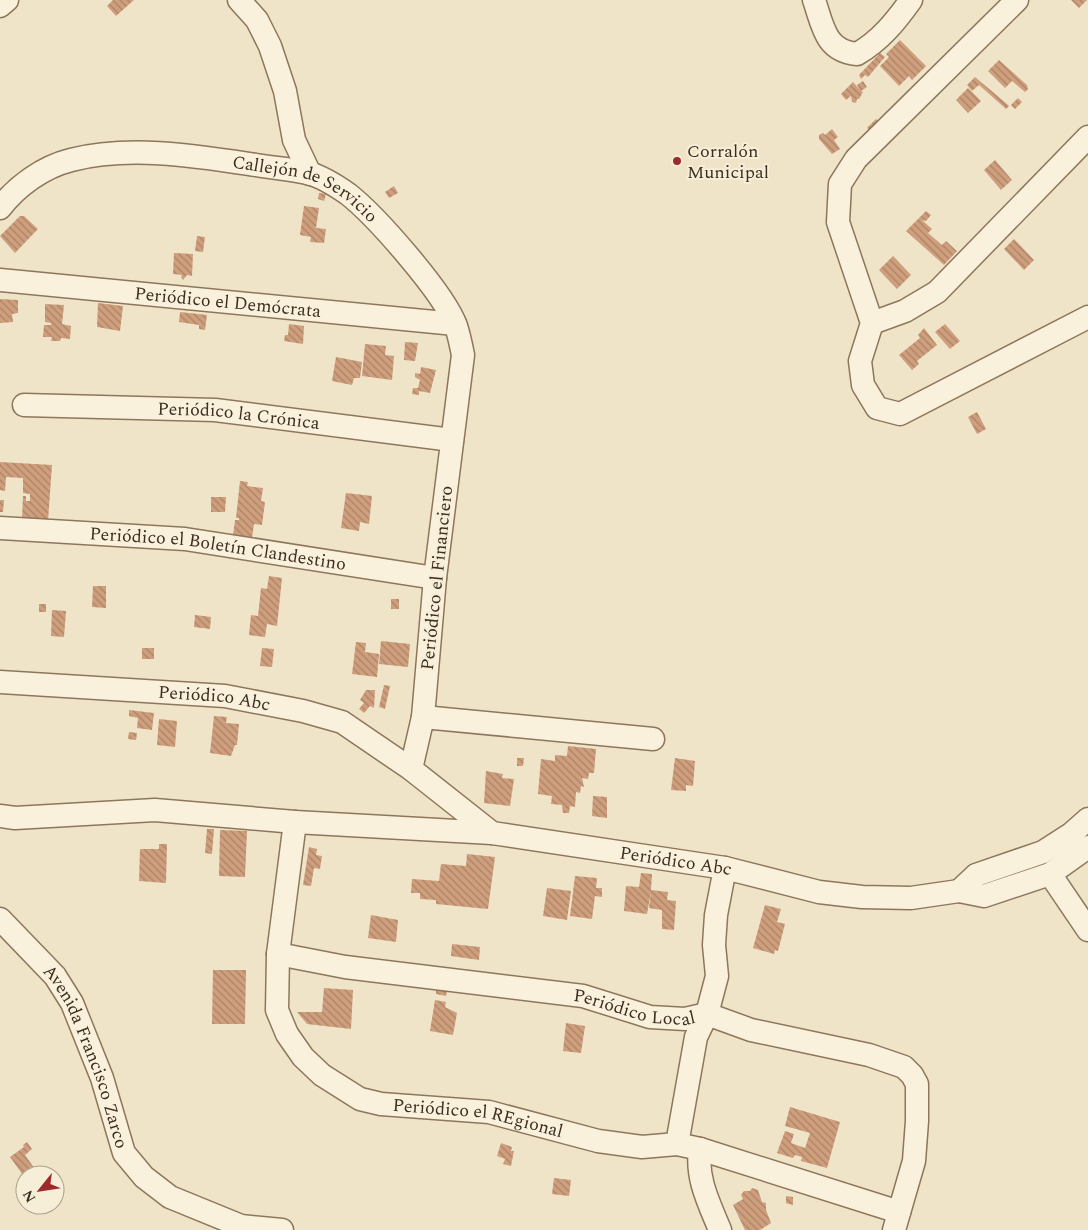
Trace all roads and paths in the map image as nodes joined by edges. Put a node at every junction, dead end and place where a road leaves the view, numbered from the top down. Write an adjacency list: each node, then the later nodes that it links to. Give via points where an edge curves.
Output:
1 (6, 0): 6 (street)
2 (239, 0): 8 (street, via 257,20 270,46 285,91 294,140)
3 (814, 0): 4 (street, via 826,35 838,49 857,54 897,21)
4 (912, 0)
5 (1017, 0): 12 (street, via 856,159 840,184 838,222)
6 (0, 6)
7 (1088, 138): 12 (street, via 937,292 905,311)
8 (310, 174): 9 (street, Callejón de Servicio, via 217,159 141,153 103,155 69,160 29,180 10,194); 13 (street, Callejón de Servicio, via 348,194 382,227 434,290)
9 (0, 208)
10 (0, 280): 13 (street, Periódico el Demócrata)
11 (1088, 317): 12 (street, via 900,414 877,408 863,385 860,361)
12 (872, 323)
13 (455, 324): 15 (street, Callejón de Servicio, via 463,355)
14 (24, 405): 15 (street, Periódico la Crónica, via 214,410)
15 (452, 440): 17 (street, Periódico el Financiero)
16 (0, 528): 17 (street, Periódico el Boletín Clandestino, via 185,539)
17 (435, 578): 19 (street, Periódico el Financiero)
18 (0, 682): 21 (street, Periódico Abc, via 225,696 304,711 342,722)
19 (423, 718): 20 (street); 21 (street)
20 (653, 739)
21 (411, 769): 25 (street, Periódico Abc)
22 (0, 816): 24 (street, via 15,818 155,810)
23 (1088, 819): 29 (street, via 1042,852 976,875)
24 (295, 822): 25 (street); 32 (street, Periódico el REgional)
25 (492, 833): 27 (street, Periódico Abc)
26 (1088, 847): 28 (street)
27 (725, 868): 29 (street, Periódico Abc, via 818,892 862,897 911,898); 33 (street, via 716,915 717,976)
28 (1050, 874): 29 (street, via 984,896); 31 (street)
29 (959, 891)
30 (0, 919): 37 (street, Avenida Francisco Zarco, via 55,976 72,1003 102,1078 124,1153 144,1178 170,1197 241,1226)
31 (1088, 930)
32 (278, 954): 33 (street, Periódico Local, via 345,968 583,996 650,1016 685,1019); 34 (street, Periódico el REgional, via 277,1010 287,1034 303,1057 322,1075 360,1099 381,1104 489,1112 598,1141 642,1146)
33 (707, 1014): 34 (street, via 696,1037); 36 (street, Periódico Local, via 751,1030 888,1061 912,1074 917,1084 914,1161)
34 (677, 1144): 35 (street, Periódico el REgional)
35 (700, 1149): 36 (street, Periódico el REgional); 38 (street, via 701,1183)
36 (896, 1221)
37 (282, 1230)
38 (720, 1230)

